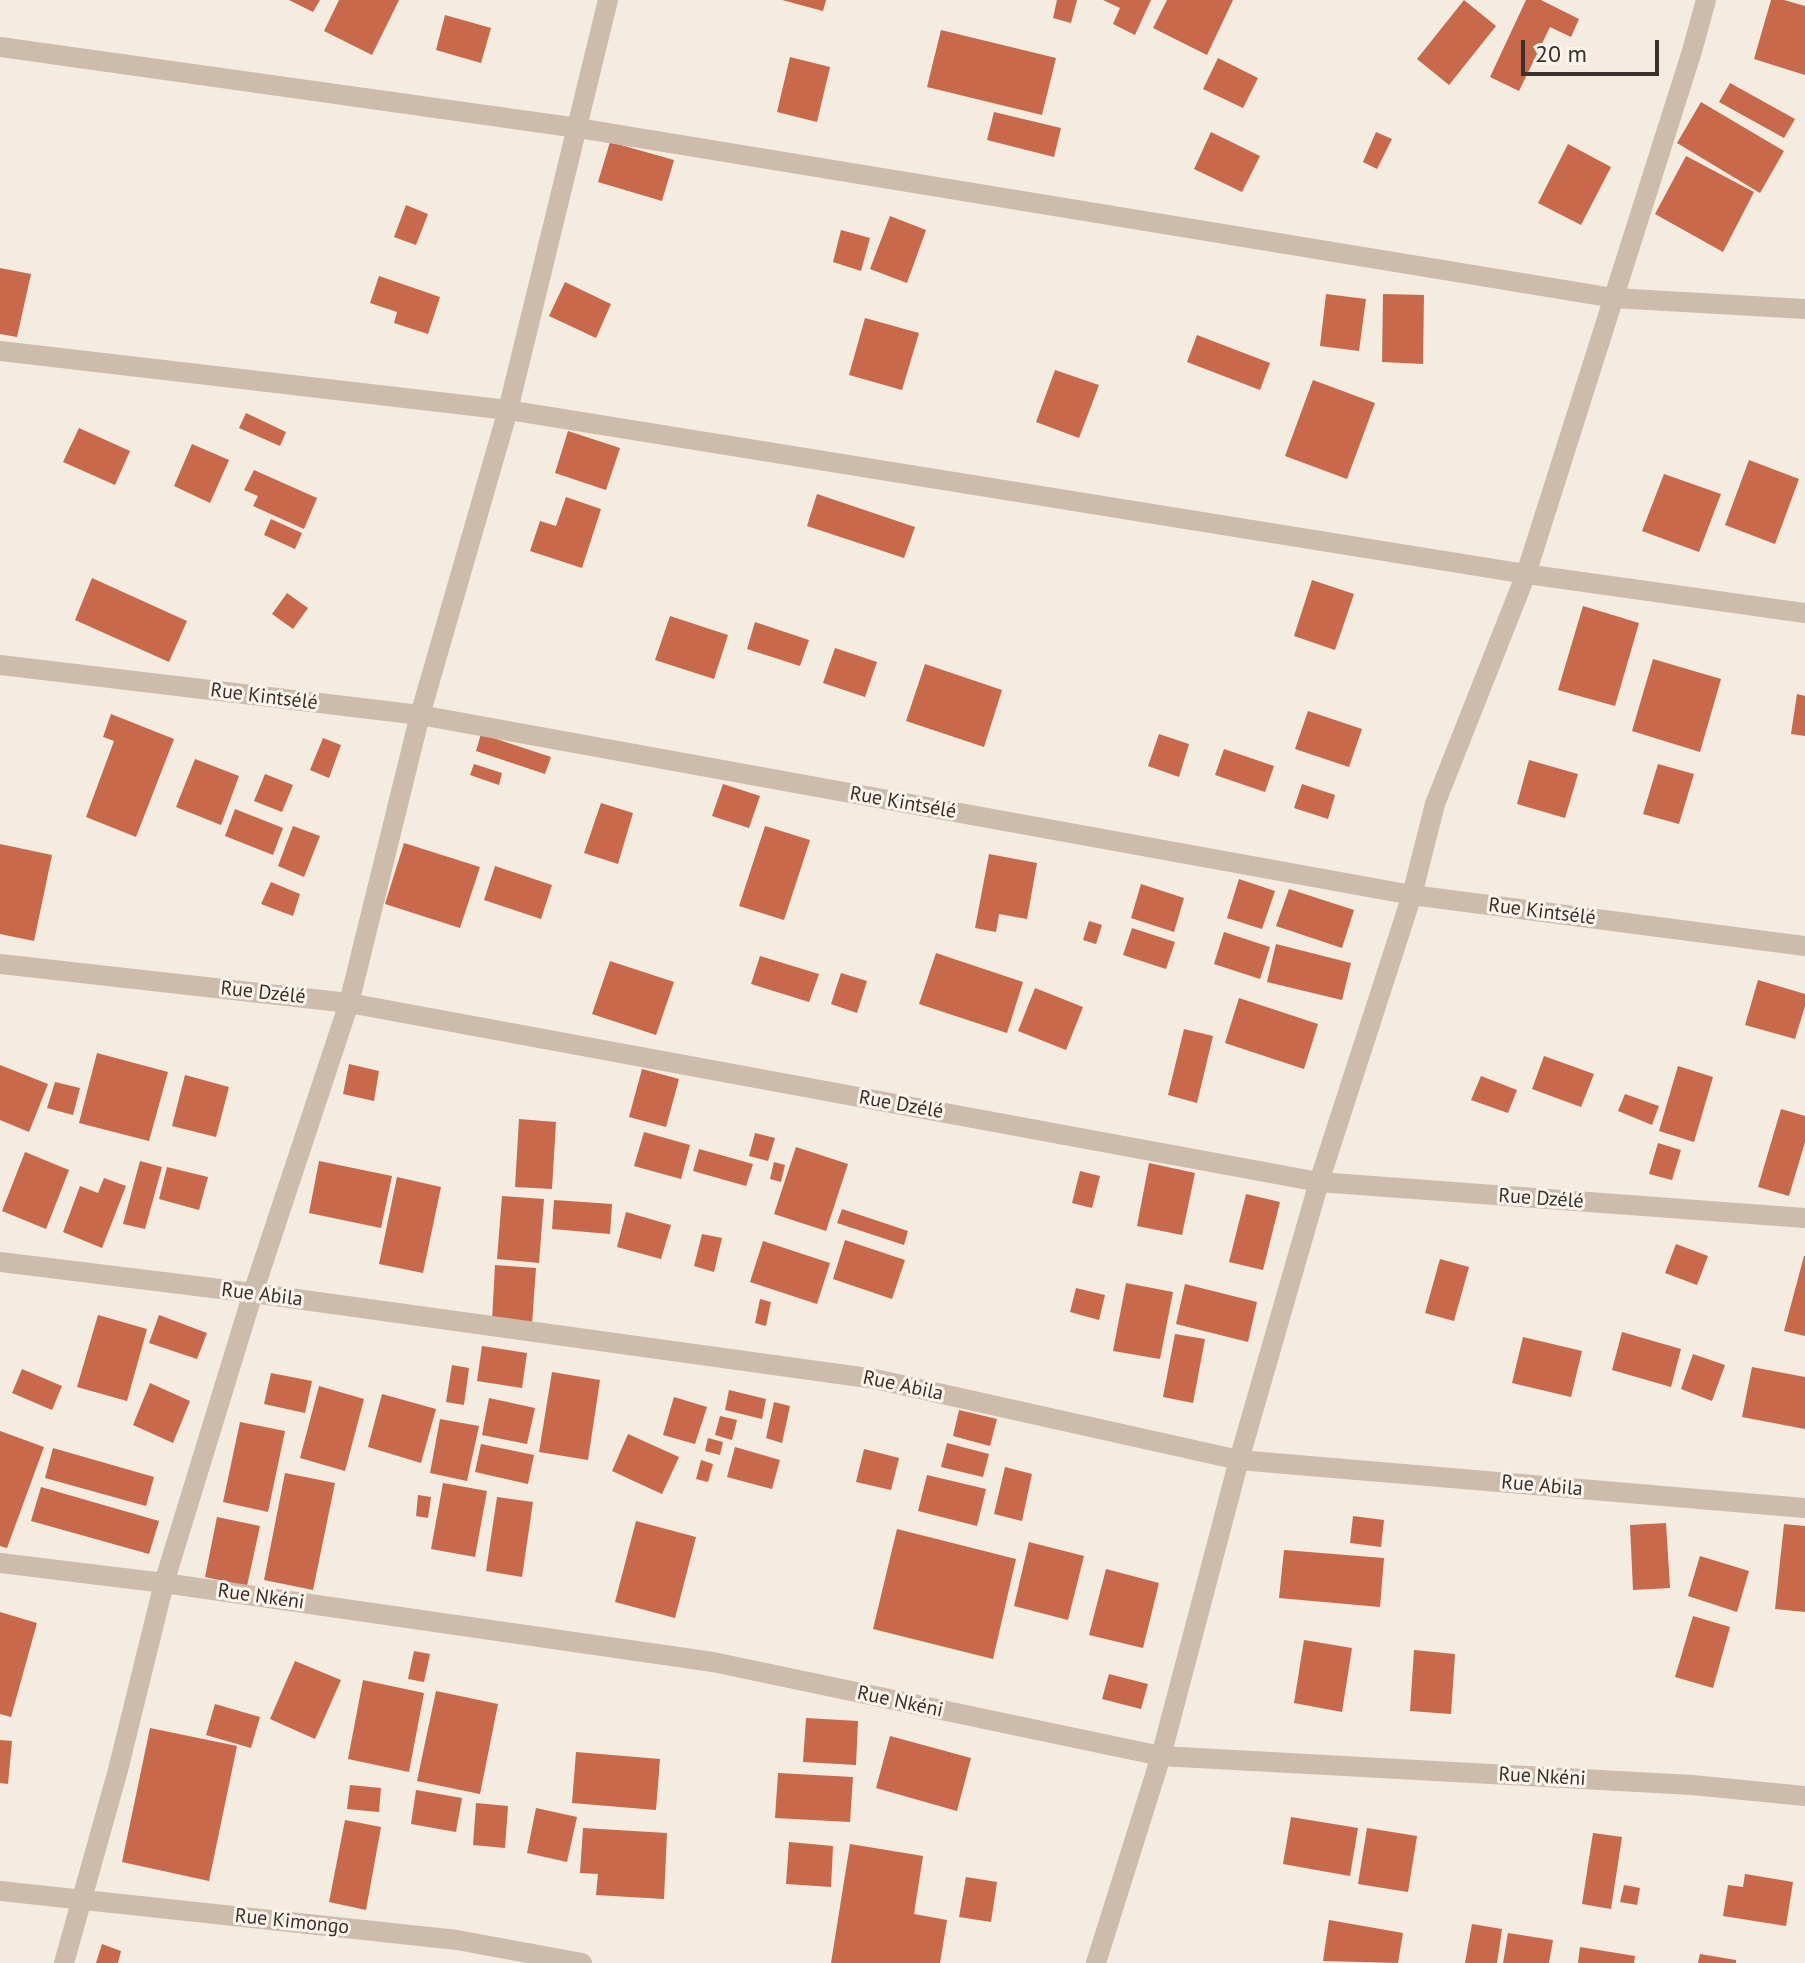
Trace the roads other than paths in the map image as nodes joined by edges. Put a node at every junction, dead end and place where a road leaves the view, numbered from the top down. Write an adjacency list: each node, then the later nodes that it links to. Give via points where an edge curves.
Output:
1 (608, 0): 4 (street)
2 (1706, 0): 5 (street)
3 (0, 47): 4 (street)
4 (578, 128): 5 (street); 8 (street)
5 (1614, 298): 6 (street); 9 (street)
6 (1805, 309)
7 (0, 351): 8 (street)
8 (508, 410): 9 (street); 12 (street)
9 (1526, 574): 10 (street); 13 (street, via 1435,804)
10 (1805, 613)
11 (0, 665): 12 (street, Rue Kintsélé)
12 (420, 715): 13 (street, Rue Kintsélé); 16 (street)
13 (1412, 895): 14 (street, Rue Kintsélé); 17 (street)
14 (1805, 946)
15 (0, 964): 16 (street, Rue Dzélé)
16 (349, 1003): 17 (street, Rue Dzélé); 20 (street)
17 (1319, 1182): 18 (street, Rue Dzélé); 21 (street)
18 (1805, 1218)
19 (0, 1262): 20 (street, Rue Abila)
20 (253, 1293): 21 (street, Rue Abila, via 875,1379); 24 (street)
21 (1239, 1460): 22 (street, Rue Abila); 25 (street)
22 (1805, 1508)
23 (0, 1563): 24 (street, Rue Nkéni)
24 (164, 1583): 25 (street, Rue Nkéni, via 713,1662); 28 (street)
25 (1161, 1756): 26 (street, Rue Nkéni); 31 (street)
26 (1805, 1796)
27 (0, 1891): 28 (street, Rue Kimongo)
28 (83, 1900): 29 (street); 30 (street, Rue Kimongo, via 457,1940)
29 (64, 1963)
30 (582, 1963)
31 (1096, 1963)

